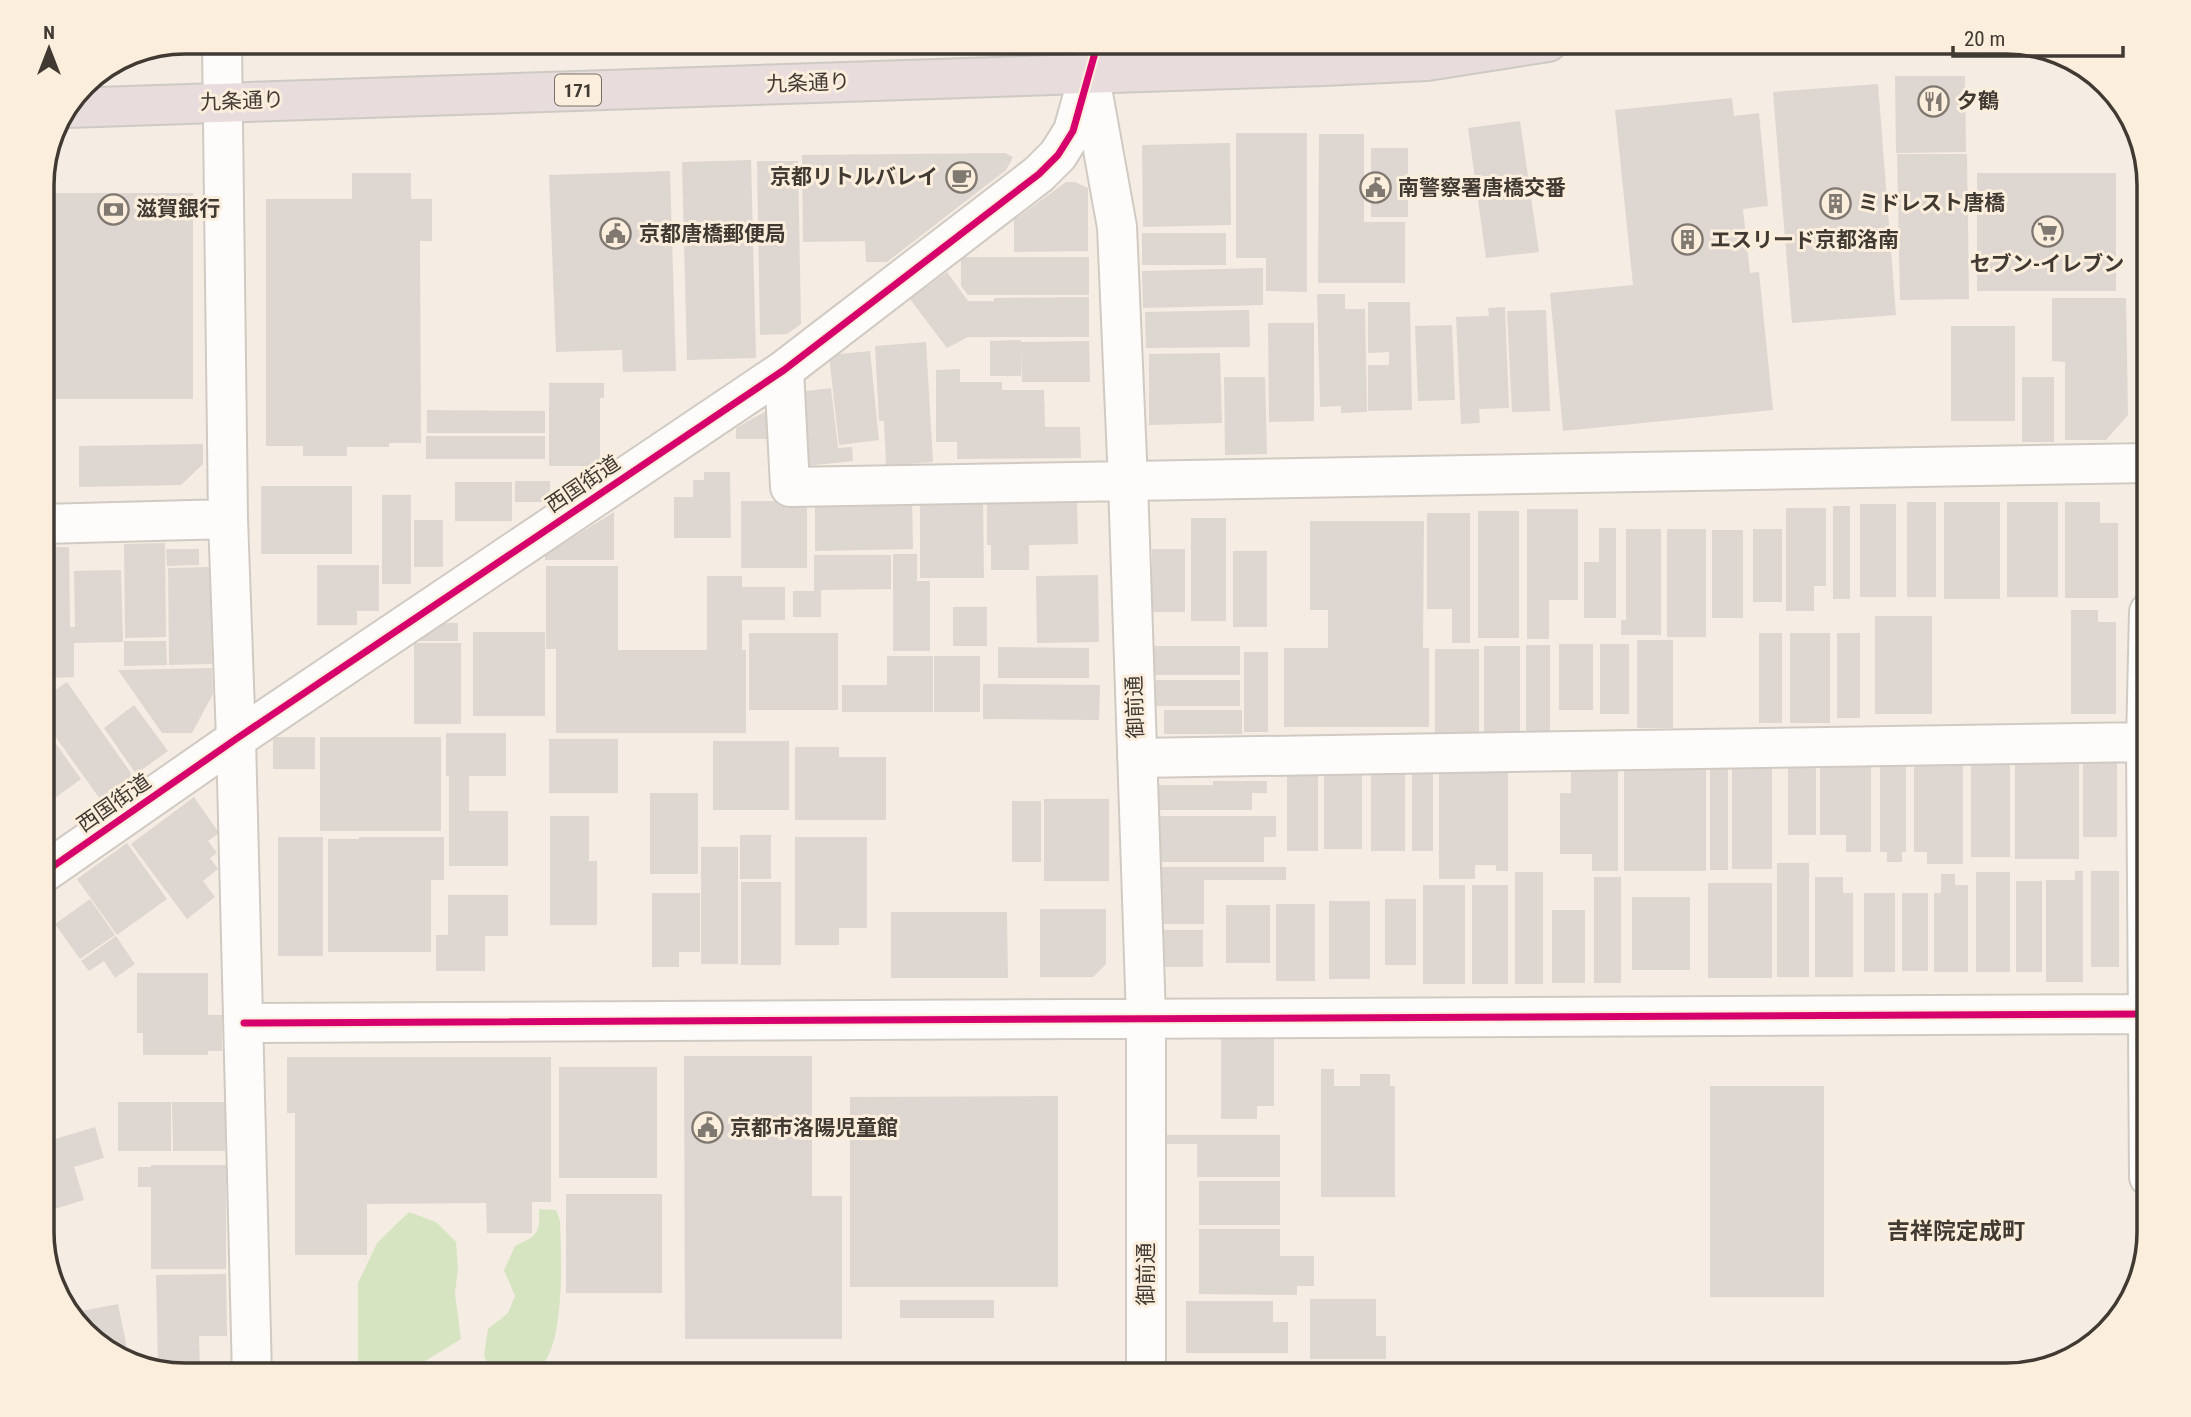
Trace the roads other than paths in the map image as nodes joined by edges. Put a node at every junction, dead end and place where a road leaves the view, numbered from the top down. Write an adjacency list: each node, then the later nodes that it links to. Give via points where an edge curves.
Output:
1 (1470, 54): 3 (highway, 九条通り / 171, via 1311,67)
2 (222, 55): 4 (street)
3 (1094, 58): 4 (highway, 九条通り / 171); 6 (street, 西国街道, via 1073,131 1058,155); 8 (street, 御前通, via 1117,227)
4 (222, 101): 5 (highway, 九条通り / 171); 9 (street)
5 (80, 107)
6 (784, 370): 8 (street, via 790,487); 11 (street, 西国街道)
7 (2137, 463): 8 (street)
8 (1128, 482): 13 (street, 御前通)
9 (228, 519): 10 (street); 11 (street)
10 (55, 524)
11 (236, 739): 14 (street, 西国街道); 17 (street)
12 (2137, 742): 13 (street)
13 (1137, 758): 16 (street, 御前通)
14 (55, 865)
15 (2137, 1014): 16 (street)
16 (1146, 1018): 17 (street); 19 (street, 御前通)
17 (244, 1023): 18 (street)
18 (253, 1363)
19 (1146, 1363)

